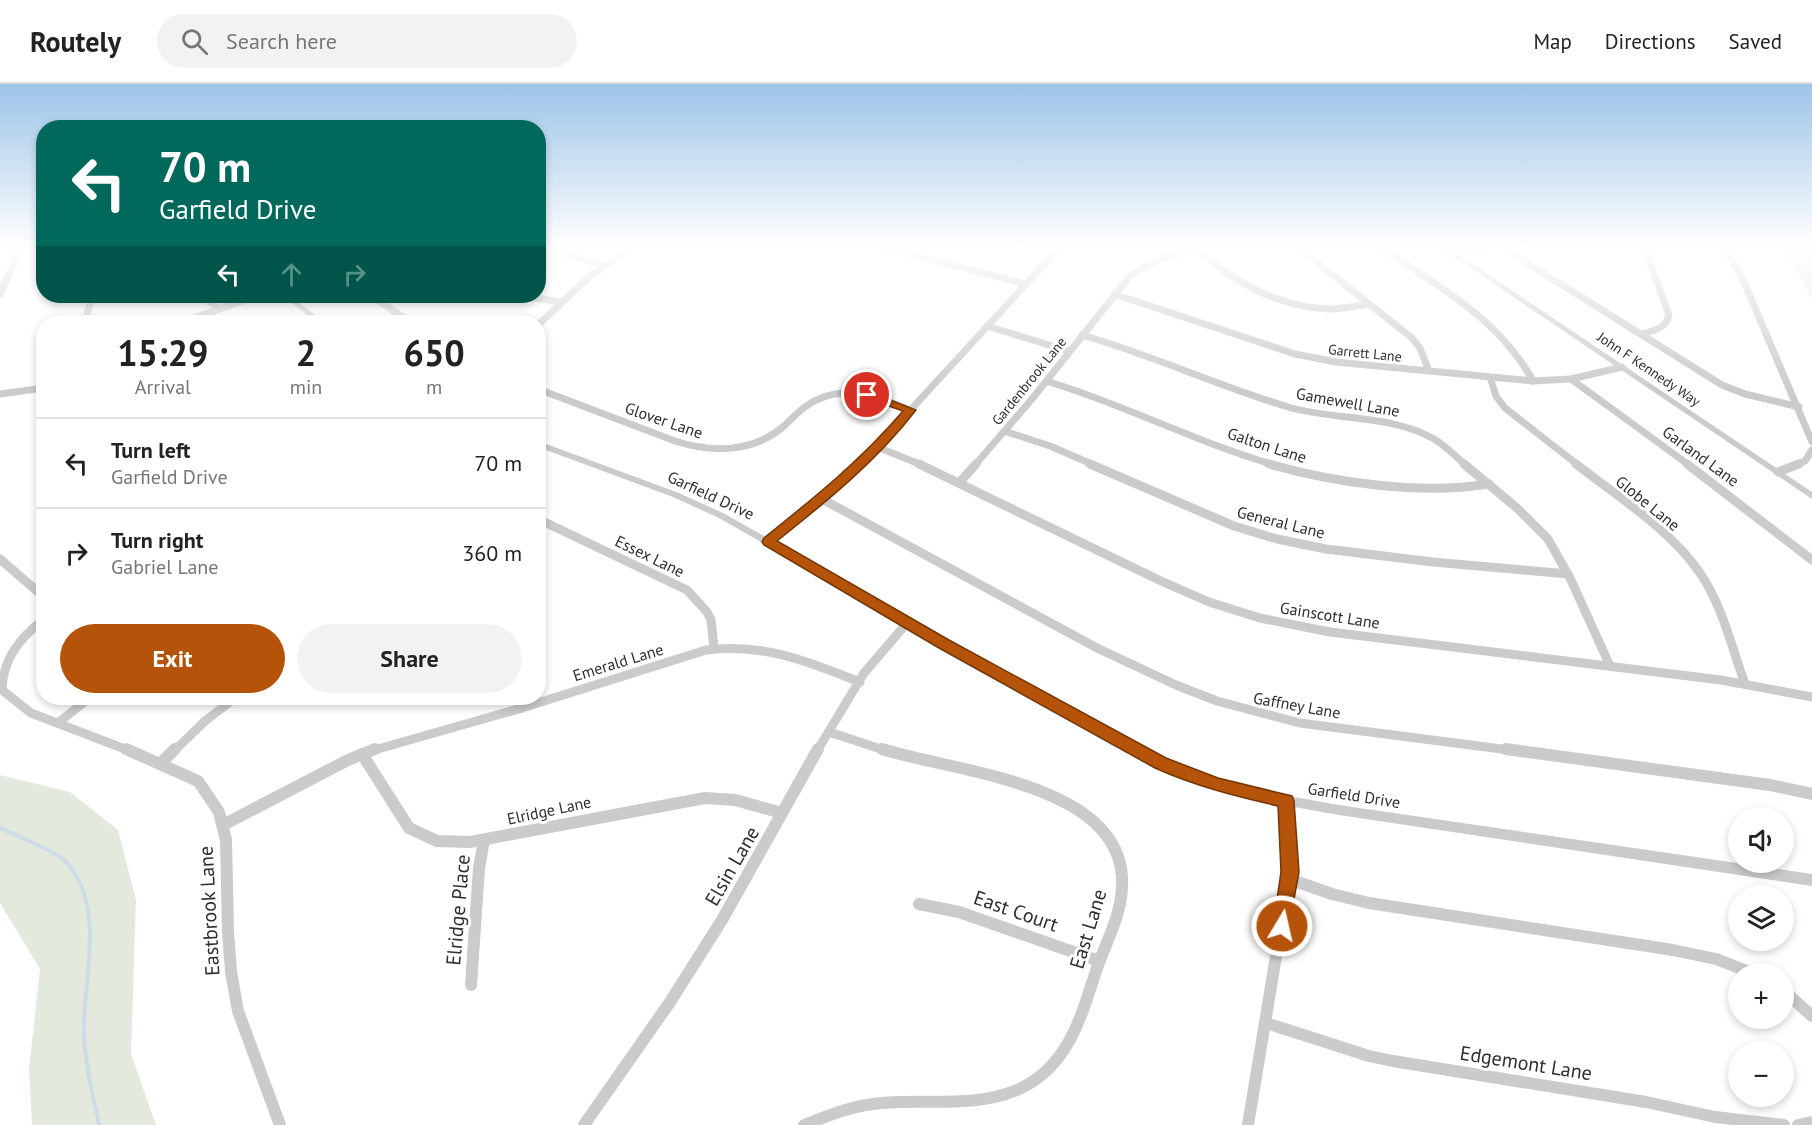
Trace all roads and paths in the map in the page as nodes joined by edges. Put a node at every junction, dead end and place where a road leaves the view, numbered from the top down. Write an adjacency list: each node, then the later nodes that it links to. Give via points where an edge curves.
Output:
1 (1114, 294): 25 (street, Gardenbrook Lane)
2 (569, 295): 13 (street)
3 (1015, 295): 24 (street)
4 (1116, 295): 29 (street, Garrett Lane, via 1308,357)
5 (1272, 295): 18 (street, via 1327,309)
6 (1357, 295): 18 (street)
7 (1446, 295): 33 (street, via 1497,331 1519,354)
8 (1513, 295): 28 (street, John F Kennedy Way)
9 (1578, 295): 26 (street)
10 (1660, 295): 26 (street, via 1668,320 1658,330)
11 (1750, 295): 37 (street)
12 (546, 300): 13 (street)
13 (560, 302): 23 (street)
14 (212, 303): 19 (street)
15 (237, 303): 19 (street)
16 (296, 303): 21 (street)
17 (382, 303): 22 (street)
18 (1369, 304): 29 (street, via 1416,343)
19 (219, 309): 20 (street)
20 (202, 315)
21 (311, 315)
22 (400, 315)
23 (546, 317)
24 (987, 326): 27 (street); 38 (street)
25 (1082, 334): 27 (street, Gardenbrook Lane); 46 (street, Gamewell Lane, via 1284,406 1414,430 1446,447)
26 (1641, 334): 37 (street, via 1733,390)
27 (1069, 351): 32 (street, Gardenbrook Lane)
28 (1622, 367): 31 (street, Garrett Lane); 44 (street, John F Kennedy Way)
29 (1430, 371): 30 (street, Garrett Lane)
30 (1490, 377): 33 (street, Garrett Lane); 60 (street, Globe Lane, via 1505,408 1650,522 1691,562 1714,598)
31 (1571, 379): 33 (street, Garrett Lane); 52 (street, Garland Lane)
32 (1046, 381): 39 (street, Gardenbrook Lane); 46 (street, Galton Lane, via 1108,399 1252,458 1311,474 1439,488)
33 (1533, 381)
34 (36, 389): 36 (street)
35 (546, 392): 38 (street, Glover Lane, via 676,441 720,450 766,439 810,403 838,394 876,396)
36 (0, 394)
37 (1800, 407): 40 (street)
38 (910, 410): 42 (street)
39 (1004, 431): 45 (street, Gardenbrook Lane); 53 (street, General Lane, via 1050,446 1234,526 1277,539 1433,562)
40 (1812, 442)
41 (546, 447): 50 (street, Garfield Drive, via 676,495)
42 (877, 447): 45 (street, Gainscott Lane); 48 (street)
43 (1812, 450): 44 (street, via 1805,461)
44 (1778, 472): 47 (street, John F Kennedy Way)
45 (959, 483): 58 (street, Gainscott Lane, via 1209,602 1260,618 1330,632)
46 (1489, 484): 53 (street, Gamewell Lane, via 1539,529)
47 (1812, 496)
48 (822, 500): 50 (street); 72 (street, Gaffney Lane, via 1148,672 1245,711 1300,723 1666,770)
49 (546, 523): 57 (street, Essex Lane, via 687,590 708,612)
50 (768, 542): 55 (street, Garfield Drive)
51 (0, 559): 54 (street)
52 (1812, 560)
53 (1568, 574): 58 (street, Gamewell Lane)
54 (36, 590)
55 (907, 622): 59 (street, Elsin Lane); 73 (street, Garfield Drive, via 1161,763 1218,785)
56 (36, 626): 68 (street, Eastbrook Lane, via 19,642 3,666 2,690 31,713)
57 (714, 648): 59 (street, Emerald Lane, via 765,648); 62 (street, Emerald Lane)
58 (1610, 666): 60 (street, Gainscott Lane)
59 (860, 682): 69 (street, Elsin Lane)
60 (1746, 684): 61 (street, Gainscott Lane)
61 (1812, 697)
62 (546, 700)
63 (80, 705): 68 (street)
64 (226, 705): 71 (street)
65 (520, 705): 67 (street)
66 (531, 705): 67 (street, Emerald Lane)
67 (522, 708): 70 (street, Emerald Lane)
68 (58, 723): 71 (street, Eastbrook Lane)
69 (829, 732): 74 (street, Elsin Lane); 80 (street, East Lane, via 916,759 1015,782 1068,804 1096,823 1115,847 1122,876 1118,908)
70 (362, 754): 75 (street, Emerald Lane); 76 (street, Elridge Lane, via 409,828 437,841)
71 (161, 764): 75 (street, Eastbrook Lane, via 198,781)
72 (1812, 794)
73 (1286, 801): 77 (street); 78 (street, Garfield Drive)
74 (782, 813): 76 (street, Elridge Lane, via 730,799 705,798); 88 (street, Elsin Lane, via 670,1002)
75 (223, 825): 87 (street, Eastbrook Lane, via 234,992)
76 (484, 840): 82 (street, Elridge Place)
77 (1289, 879): 81 (street, via 1369,903 1673,950); 85 (street)
78 (1812, 880)
79 (920, 904): 80 (street, East Court, via 959,912)
80 (1099, 961): 89 (street, East Lane, via 1070,1046 1050,1070 1018,1090 980,1100 863,1105)
81 (1728, 964)
82 (471, 985)
83 (1794, 1000): 84 (street)
84 (1812, 1016)
85 (1266, 1023): 90 (street); 91 (street, Edgemont Lane, via 1393,1061)
86 (1812, 1122): 92 (street)
87 (280, 1125)
88 (584, 1125)
89 (804, 1125)
90 (1248, 1125)
91 (1784, 1125)
92 (1798, 1125)

